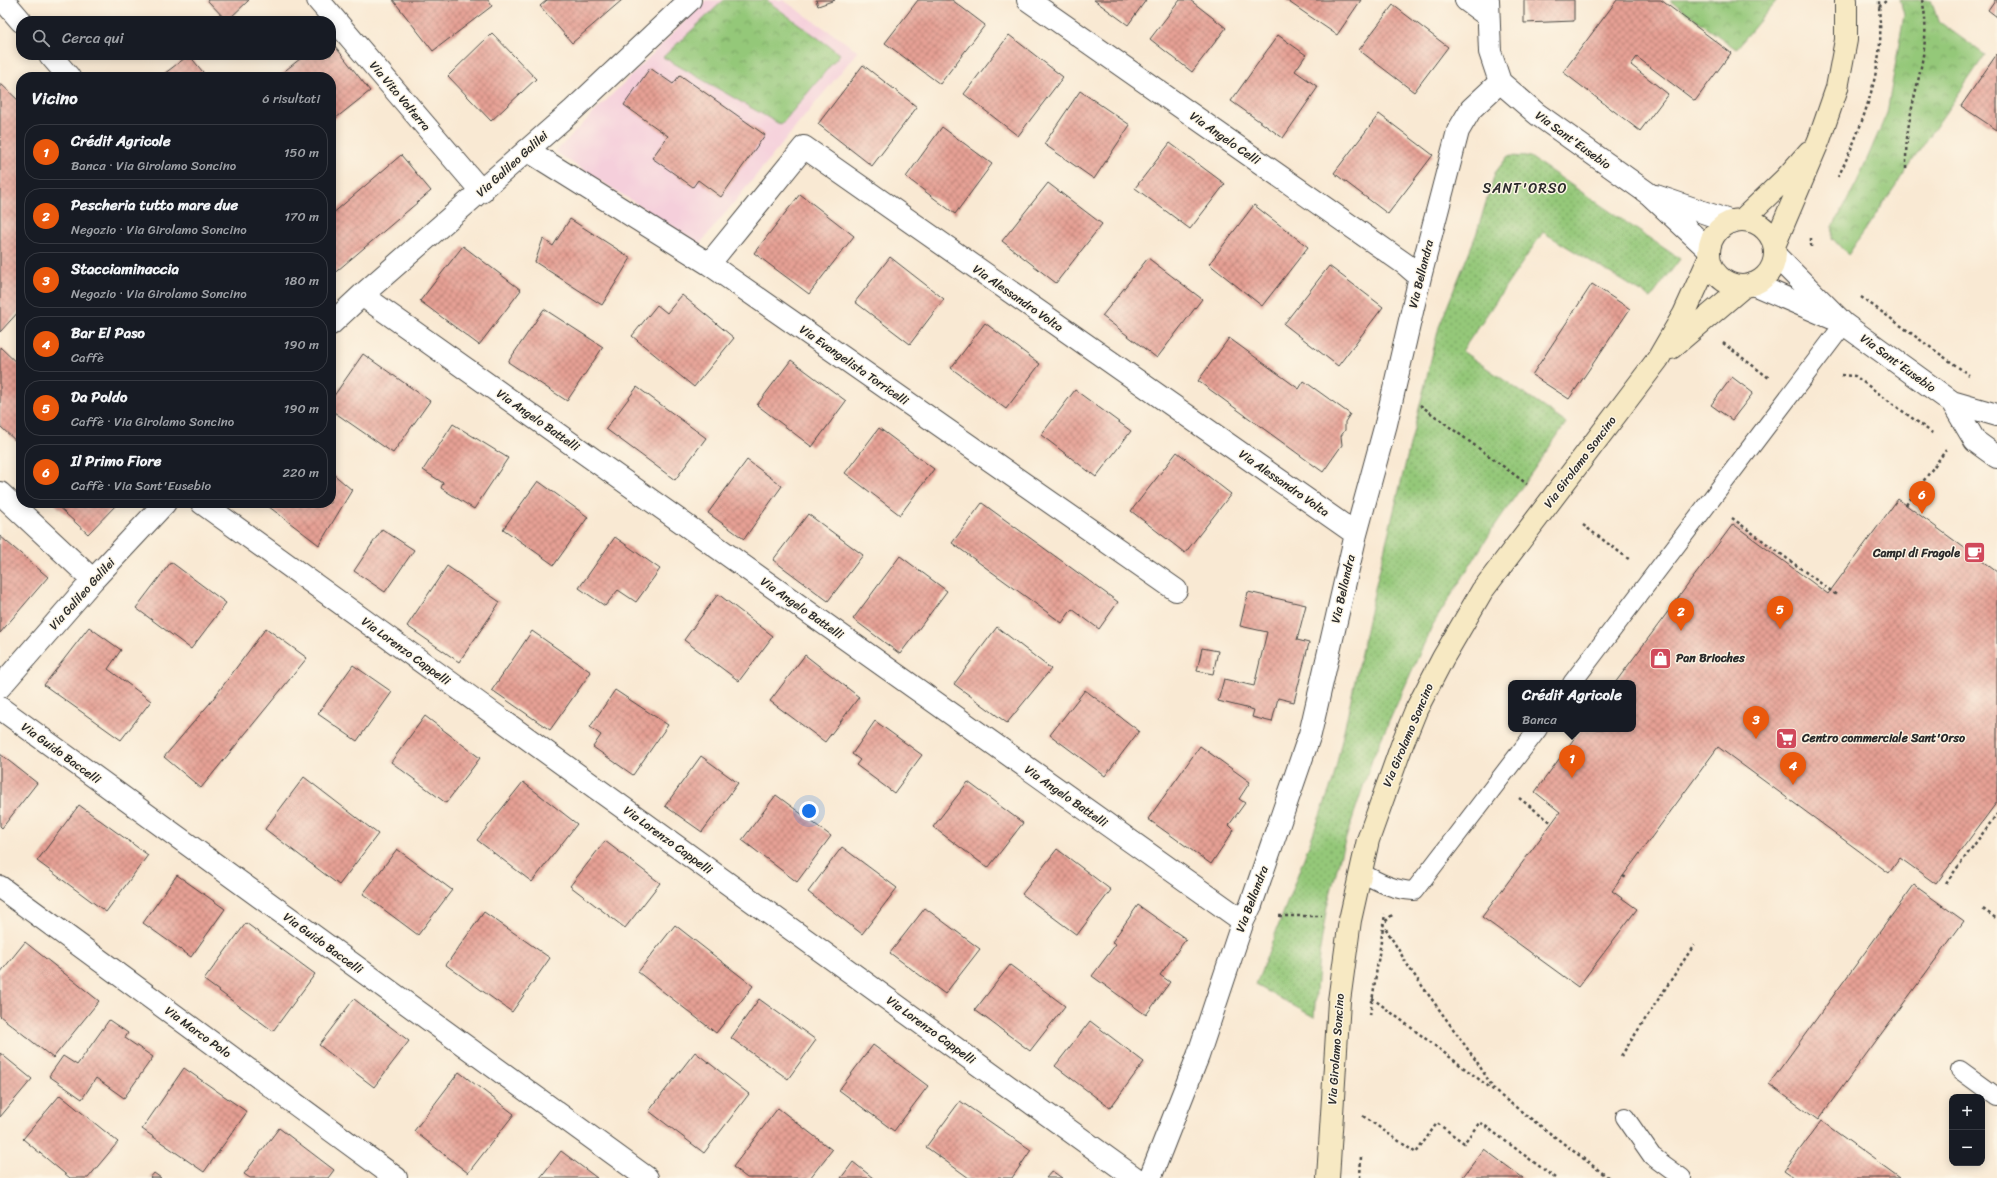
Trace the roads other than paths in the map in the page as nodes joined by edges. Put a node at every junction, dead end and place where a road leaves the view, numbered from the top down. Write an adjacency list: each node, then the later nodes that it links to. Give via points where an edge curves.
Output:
1 (3, 0): 8 (street)
2 (318, 0): 9 (street, Via Vito Volterra)
3 (690, 0): 15 (street, Via Galileo Galilei)
4 (1028, 0): 22 (street, Via Angelo Celli, via 1398,259)
5 (1466, 0): 7 (street)
6 (1846, 0): 14 (main road, Via Girolamo Soncino, via 1845,47 1837,88)
7 (1488, 8): 13 (street, via 1490,52)
8 (17, 16)
9 (332, 16)
10 (336, 21): 16 (street, Via Vito Volterra)
11 (54, 60): 12 (street)
12 (65, 72)
13 (1500, 82): 17 (street, Via Sant'Eusebio, via 1537,114); 22 (street, Via Bellandra, via 1471,109 1458,131)
14 (1819, 140): 18 (main road, Via Girolamo Soncino, via 1785,179); 19 (main road, Via Girolamo Soncino)
15 (527, 150): 16 (street, Via Galileo Galilei); 21 (street, Via Evangelista Torricelli)
16 (482, 192): 24 (street, Via Galileo Galilei)
17 (1649, 194): 18 (street, Via Sant'Eusebio); 20 (street, Via Sant'Eusebio)
18 (1737, 221): 19 (main road, via 1759,225 1771,238); 20 (main road, Via Girolamo Soncino, via 1723,226 1716,233)
19 (1775, 251): 23 (main road, Via Girolamo Soncino, via 1768,273 1761,280); 26 (street, Via Sant'Eusebio)
20 (1709, 255): 23 (main road, via 1713,268 1726,282); 27 (main road, Via Girolamo Soncino, via 1684,314)
21 (709, 264): 34 (street, Via Alessandro Volta, via 804,147); 36 (street, Via Evangelista Torricelli)
22 (1420, 277): 34 (street, Via Bellandra)
23 (1748, 285): 26 (street, Via Sant'Eusebio); 27 (main road, Via Girolamo Soncino)
24 (362, 295): 25 (street, Via Galileo Galilei); 43 (street, Via Angelo Battelli)
25 (336, 319)
26 (1844, 324): 28 (street, Via Sant'Eusebio); 37 (lane)
27 (1658, 359): 41 (main road, Via Girolamo Soncino, via 1494,575 1455,636 1416,710 1403,742 1376,814)
28 (1952, 402): 29 (street, Via Sant'Eusebio); 30 (street, Via Sant'Eusebio, via 1975,441)
29 (1997, 414)
30 (1997, 457)
31 (0, 494): 35 (street)
32 (160, 508): 35 (street, Via Galileo Galilei)
33 (209, 508): 49 (street, Via Lorenzo Cappelli)
34 (1356, 534): 43 (street, Via Bellandra, via 1310,734 1251,905)
35 (93, 580): 38 (street, Via Galileo Galilei)
36 (1176, 590)
37 (1574, 680)
38 (0, 687)
39 (0, 708): 48 (street, Via Guido Baccelli)
40 (1536, 732): 41 (lane, via 1414,891 1391,888)
41 (1360, 872): 51 (main road, Via Girolamo Soncino, via 1341,976)
42 (0, 887): 47 (street, Via Marco Polo)
43 (1243, 921): 50 (street, Via Bellandra, via 1193,1070)
44 (1960, 1070): 45 (lane)
45 (1997, 1097)
46 (1625, 1117): 52 (lane, via 1652,1156)
47 (396, 1178)
48 (646, 1178)
49 (1134, 1178)
50 (1150, 1178)
51 (1328, 1178)
52 (1682, 1178)

